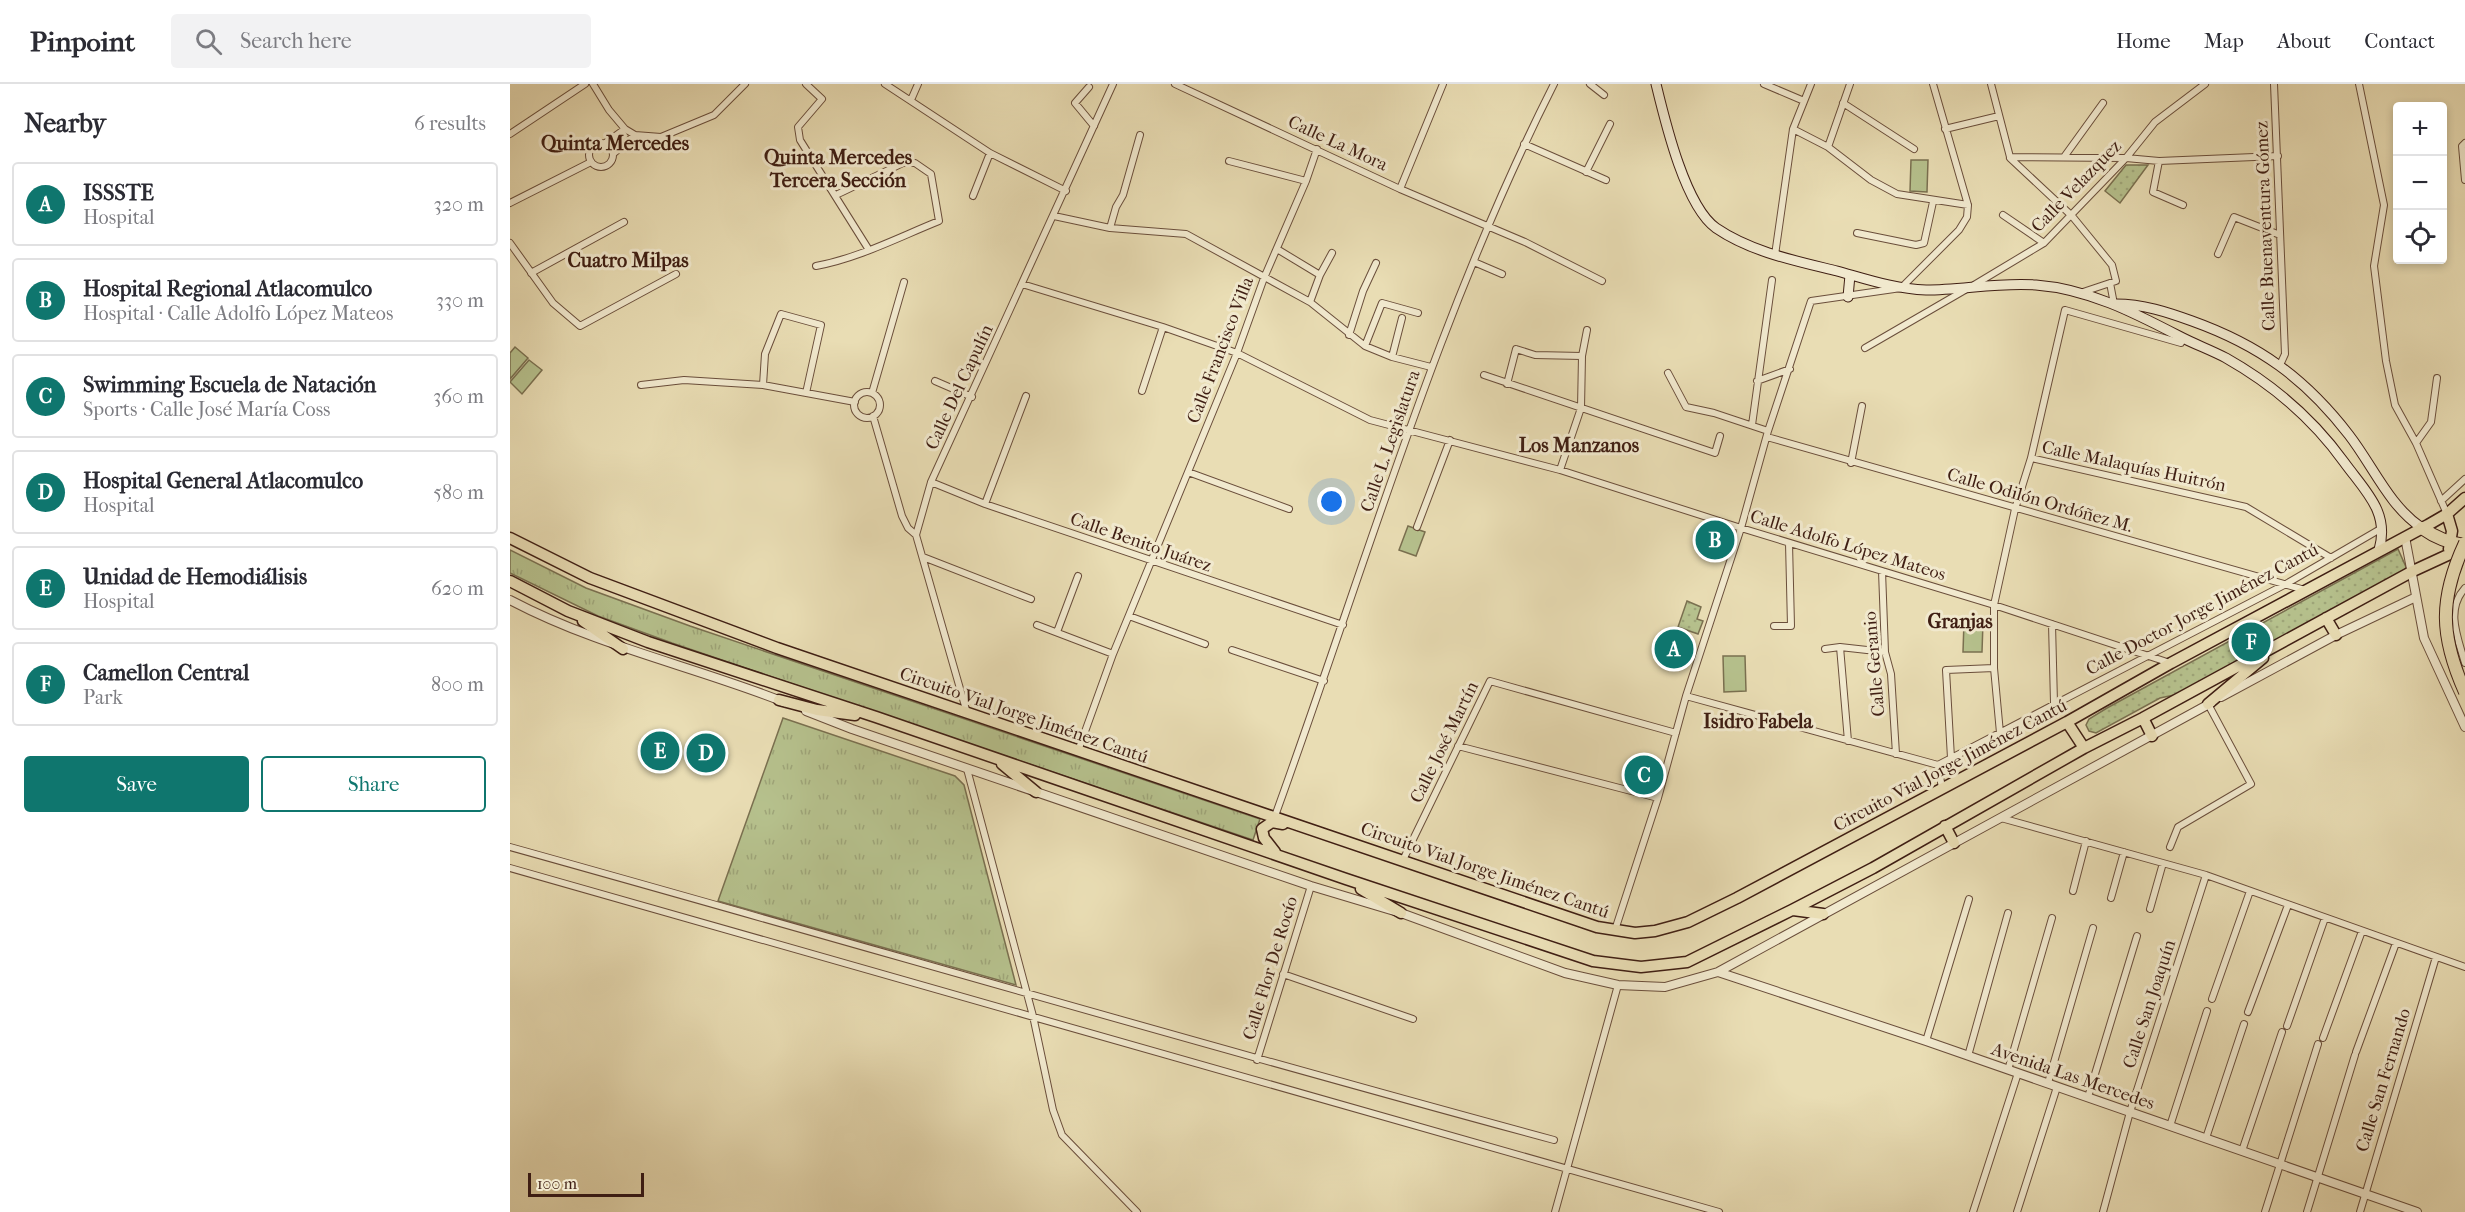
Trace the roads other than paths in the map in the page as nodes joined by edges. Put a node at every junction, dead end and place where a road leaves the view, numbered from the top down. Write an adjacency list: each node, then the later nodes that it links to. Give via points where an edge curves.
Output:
1 (585, 84): 33 (street)
2 (593, 84): 30 (street)
3 (745, 84): 34 (street, via 714,115 661,137)
4 (806, 84): 57 (street, via 822,99 798,127 800,140)
5 (885, 84): 23 (street)
6 (918, 84): 23 (street)
7 (1113, 84): 29 (street, Calle Del Capulín)
8 (1175, 84): 40 (street, Calle La Mora)
9 (1443, 84): 55 (street)
10 (1554, 84): 38 (street, Calle L. Legislatura)
11 (1590, 84): 22 (street)
12 (1656, 84): 77 (main road, via 1668,132 1699,210 1713,226 1737,241)
13 (1764, 84): 24 (street)
14 (1811, 84): 24 (street)
15 (1850, 84): 25 (street)
16 (1933, 84): 32 (street)
17 (1990, 84): 27 (street)
18 (2205, 84): 47 (street, Calle Velazquez, via 2155,122)
19 (2274, 84): 44 (street, Calle Buenaventura Gómez)
20 (2359, 84): 135 (street, via 2384,205 2374,266 2386,361 2395,405)
21 (1089, 87): 29 (street, via 1075,103)
22 (1604, 95)
23 (911, 100): 42 (street)
24 (1804, 101): 31 (street)
25 (1843, 103): 39 (street); 41 (street)
26 (2103, 103): 45 (street)
27 (1999, 116): 32 (street); 46 (street)
28 (1610, 124): 51 (street)
29 (1094, 126): 56 (street, Calle Del Capulín)
30 (625, 129): 34 (street); 37 (street)
31 (1793, 129): 39 (street); 77 (street)
32 (1945, 129): 62 (street)
33 (510, 135)
34 (635, 135): 43 (street)
35 (1140, 135): 68 (street)
36 (2465, 143): 53 (street)
37 (604, 144): 43 (street); 50 (street, via 594,146)
38 (1524, 144): 51 (street); 67 (street, Calle L. Legislatura)
39 (1827, 147): 59 (street, via 1870,180 1897,194)
40 (1317, 149): 54 (street, Calle Francisco Villa); 55 (street, Calle La Mora)
41 (1914, 149)
42 (990, 153): 56 (street); 58 (street)
43 (613, 154): 50 (street, via 606,166)
44 (2278, 156): 49 (street); 70 (street, Calle Buenaventura Gómez)
45 (2064, 157): 46 (street); 47 (street)
46 (2010, 158): 65 (street)
47 (2126, 158): 49 (street); 65 (street, Calle Velazquez)
48 (1229, 160): 54 (street)
49 (2159, 160): 61 (street, via 2153,192)
50 (591, 162): 60 (street)
51 (1586, 172): 52 (street)
52 (1606, 180)
53 (2465, 180)
54 (1306, 181): 73 (street, Calle Francisco Villa)
55 (1400, 189): 67 (street, Calle La Mora)
56 (1066, 191): 64 (street, Calle Del Capulín)
57 (836, 195): 74 (street); 74 (street, via 903,163 915,163 931,174 939,221)
58 (973, 196)
59 (1933, 202): 62 (street); 69 (street, via 1924,243 1916,245)
60 (510, 203)
61 (2183, 205)
62 (1968, 206): 93 (street, via 1959,230)
63 (2003, 215): 72 (street)
64 (1054, 216): 68 (street); 90 (street, Calle Del Capulín)
65 (2072, 216): 72 (street, Calle Velazquez); 91 (street, via 2112,265 2116,281)
66 (624, 222): 81 (street)
67 (1488, 227): 78 (street, Calle L. Legislatura); 88 (street, Calle La Mora)
68 (1110, 228): 86 (street, via 1186,234)
69 (1857, 233)
70 (2280, 236): 76 (street, via 2234,217); 110 (street, Calle Buenaventura Gómez, via 2285,354)
71 (510, 243): 81 (street)
72 (2044, 243): 92 (street, Calle Velazquez)
73 (1276, 249): 84 (street); 86 (street, Calle Francisco Villa)
74 (869, 250): 80 (street)
75 (1332, 254): 84 (street)
76 (2218, 254)
77 (1775, 255): 85 (main road)
78 (1474, 262): 83 (street); 111 (street, Calle L. Legislatura)
79 (1376, 263): 103 (street)
80 (816, 266)
81 (531, 273): 82 (street, via 553,303 580,326)
82 (676, 274)
83 (1502, 274)
84 (1320, 275): 96 (street)
85 (1850, 275): 93 (main road); 95 (main road)
86 (1264, 278): 96 (street); 107 (street, Calle Francisco Villa)
87 (1772, 280): 117 (street)
88 (1602, 281)
89 (904, 282): 123 (street)
90 (1023, 284): 101 (street, Calle Adolfo López Mateos); 125 (street, Calle Del Capulín)
91 (2110, 284): 94 (street); 97 (street)
92 (1970, 287): 93 (main road); 94 (main road, via 2036,285); 106 (street, Calle Velazquez)
93 (1901, 288): 95 (street)
94 (2084, 292): 97 (main road)
95 (1848, 297): 112 (street, via 1811,301)
96 (1310, 302): 103 (street)
97 (2114, 304): 100 (main road, via 2137,304); 104 (main road)
98 (1418, 313): 105 (street, via 1382,303)
99 (1402, 318): 109 (street)
100 (2194, 322): 104 (main road, via 2184,331); 110 (main road, via 2231,336)
101 (1163, 327): 107 (street, Calle Adolfo López Mateos); 121 (street)
102 (1587, 330): 108 (street)
103 (1349, 335): 105 (street)
104 (2183, 338): 136 (street, via 2181,343 2065,310); 146 (main road, via 2265,382 2301,412)
105 (1365, 346): 109 (street)
106 (1865, 348)
107 (1237, 353): 131 (street, Calle Adolfo López Mateos, via 1370,420); 139 (street, Calle Francisco Villa)
108 (1582, 356): 118 (street, via 1535,355 1516,349); 128 (street)
109 (1392, 357): 111 (street)
110 (2280, 365): 142 (main road, via 2323,403)
111 (1431, 367): 131 (street, Calle L. Legislatura)
112 (1790, 369): 117 (street); 132 (street)
113 (1668, 374): 130 (street, Calle Odilón Ordóñez M., via 1686,406)
114 (1484, 375): 118 (street)
115 (2437, 378): 135 (street, via 2431,422)
116 (936, 381): 125 (street)
117 (1757, 381): 130 (street)
118 (1507, 384): 128 (street)
119 (641, 385): 120 (street, via 684,380)
120 (763, 385): 122 (street); 122 (street, via 765,354 781,314 821,325)
121 (1142, 391)
122 (806, 393): 126 (street)
123 (872, 393): 126 (street, via 861,394); 129 (street, via 879,402)
124 (1026, 396): 145 (street)
125 (972, 397): 141 (street, Calle Del Capulín)
126 (855, 402): 129 (street, via 855,410 861,416)
127 (1862, 406): 137 (street)
128 (1581, 408): 133 (street, via 1715,453); 138 (street)
129 (873, 416): 154 (street, via 902,516)
130 (1752, 425): 132 (street, Calle Odilón Ordóñez M.)
131 (1410, 430): 134 (street, Calle Adolfo López Mateos); 180 (street, Calle L. Legislatura)
132 (1768, 434): 137 (street, Calle Odilón Ordóñez M.); 152 (street)
133 (1720, 436)
134 (1450, 440): 138 (street, Calle Adolfo López Mateos); 150 (street)
135 (2416, 443): 144 (street)
136 (2031, 458): 148 (street, Calle Malaquías Huitrón); 162 (street, Calle Malaquías Huitrón, via 2246,507)
137 (1851, 463): 148 (street, Calle Odilón Ordóñez M.)
138 (1560, 470): 152 (street, Calle Adolfo López Mateos)
139 (1188, 472): 147 (street); 163 (street, Calle Francisco Villa)
140 (2465, 479): 144 (street)
141 (932, 482): 145 (street, Calle Benito Juárez); 154 (street, Calle Del Capulín)
142 (2392, 498): 146 (main road); 153 (main road)
143 (2465, 498): 149 (main road, Circuito Vial Jorge Jiménez Cantú)
144 (2441, 501): 149 (street)
145 (985, 504): 163 (street, Calle Benito Juárez)
146 (2378, 508): 151 (main road)
147 (1289, 509)
148 (2015, 509): 168 (street, Calle Odilón Ordóñez M.); 174 (street, Calle Malaquías Huitrón)
149 (2447, 514): 153 (main road, Circuito Vial Jorge Jiménez Cantú); 159 (main road, via 2452,531)
150 (1417, 526)
151 (2382, 527): 160 (main road); 162 (street, Calle Doctor Jorge Jiménez Cantú)
152 (1741, 528): 157 (street, Calle Adolfo López Mateos); 198 (street)
153 (2422, 528): 155 (main road, Circuito Vial Jorge Jiménez Cantú); 159 (highway)
154 (916, 535): 161 (street)
155 (2405, 537): 160 (main road, Circuito Vial Jorge Jiménez Cantú); 165 (street)
156 (510, 538): 202 (main road, Circuito Vial Jorge Jiménez Cantú, via 590,578)
157 (1789, 543): 164 (street, Calle Adolfo López Mateos); 181 (street, via 1791,626)
158 (2465, 545): 159 (highway); 197 (highway, bridge, via 2448,592 2445,616 2447,645)
159 (2449, 549): 165 (main road)
160 (2379, 550): 170 (main road, Circuito Vial Jorge Jiménez Cantú)
161 (923, 557): 172 (street); 202 (street)
162 (2331, 558): 168 (street, Calle Doctor Jorge Jiménez Cantú)
163 (1151, 561): 176 (street, Calle Francisco Villa); 180 (street, Calle Benito Juárez)
164 (1882, 571): 174 (street, Calle Adolfo López Mateos); 190 (street, Calle Geranio)
165 (2413, 571): 171 (street); 177 (main road)
166 (1078, 576): 182 (street)
167 (510, 581): 175 (main road)
168 (2286, 584): 170 (street, Calle Odilón Ordóñez M.); 192 (street, Calle Doctor Jorge Jiménez Cantú)
169 (2465, 588): 194 (street, via 2456,602 2454,615)
170 (2305, 590): 193 (main road, Circuito Vial Jorge Jiménez Cantú)
171 (2416, 597): 183 (street); 206 (street, via 2424,638)
172 (1031, 599)
173 (510, 600): 187 (street)
174 (1994, 605): 178 (street, Calle Adolfo López Mateos); 195 (street, Calle Malaquías Huitrón)
175 (568, 611): 187 (main road); 203 (main road, via 648,642)
176 (1129, 616): 184 (street); 191 (street, Calle Francisco Villa)
177 (2326, 618): 183 (main road); 185 (main road)
178 (2052, 624): 192 (street, Calle Adolfo López Mateos); 200 (street)
179 (1037, 625): 182 (street)
180 (1343, 625): 196 (street, Calle L. Legislatura)
181 (1774, 626)
182 (1058, 632): 191 (street)
183 (2336, 635): 201 (street)
184 (1205, 644)
185 (2280, 644): 201 (main road); 204 (main road)
186 (1840, 647): 188 (street); 190 (street); 210 (street)
187 (623, 649): 199 (street)
188 (1825, 649)
189 (1232, 650): 196 (street)
190 (1885, 652): 214 (street, Calle Geranio, via 1891,674)
191 (1113, 654): 213 (street, Calle Francisco Villa)
192 (2148, 656): 193 (street, Calle Adolfo López Mateos); 200 (street, Calle Doctor Jorge Jiménez Cantú)
193 (2171, 663): 205 (main road, Circuito Vial Jorge Jiménez Cantú)
194 (2465, 663)
195 (1994, 668): 208 (street, Calle Malaquías Huitrón); 215 (street, via 1946,670)
196 (1324, 681): 222 (street, Calle L. Legislatura)
197 (2465, 692)
198 (1686, 696): 207 (street); 210 (street)
199 (779, 700): 203 (main road, via 817,710); 218 (street)
200 (2054, 703): 208 (street, Calle Doctor Jorge Jiménez Cantú)
201 (2208, 704): 209 (street); 229 (street, via 2251,784 2178,827)
202 (967, 714): 213 (main road, Circuito Vial Jorge Jiménez Cantú)
203 (876, 717): 216 (main road)
204 (2143, 718): 209 (main road); 212 (main road)
205 (2067, 722): 212 (main road); 219 (main road, Circuito Vial Jorge Jiménez Cantú)
206 (2465, 727)
207 (1676, 733): 211 (street, Calle José Martín, via 1490,681); 221 (street)
208 (2000, 733): 215 (street, Calle Doctor Jorge Jiménez Cantú)
209 (2152, 736): 223 (street)
210 (1848, 741): 214 (street)
211 (1458, 746): 221 (street); 232 (street, Calle José Martín)
212 (2084, 748): 224 (main road)
213 (1078, 751): 222 (main road, Circuito Vial Jorge Jiménez Cantú)
214 (1896, 754): 217 (street)
215 (1951, 758): 217 (street, Calle Doctor Jorge Jiménez Cantú)
216 (997, 760): 220 (main road); 231 (main road)
217 (1938, 765): 219 (street)
218 (967, 769): 220 (street); 260 (street)
219 (1942, 788): 251 (main road, Circuito Vial Jorge Jiménez Cantú, via 1688,922 1655,931)
220 (1036, 792): 237 (street)
221 (1658, 798): 251 (street)
222 (1275, 816): 227 (main road, Circuito Vial Jorge Jiménez Cantú)
223 (2001, 818): 225 (street); 226 (street)
224 (1945, 826): 226 (main road); 244 (main road)
225 (2086, 841): 230 (street); 238 (street)
226 (1954, 843): 247 (street)
227 (1360, 846): 231 (main road, via 1340,844 1272,822 1262,834); 232 (main road, Circuito Vial Jorge Jiménez Cantú)
228 (510, 847): 260 (street)
229 (2170, 847)
230 (2124, 852): 233 (street); 240 (street)
231 (1276, 854): 236 (main road)
232 (1403, 860): 251 (main road, Circuito Vial Jorge Jiménez Cantú)
233 (2163, 863): 235 (street); 243 (street)
234 (510, 868): 264 (street)
235 (2206, 875): 239 (street); 279 (street, Calle San Joaquín)
236 (1346, 879): 244 (main road, via 1593,961 1641,968 1687,962); 245 (main road)
237 (1311, 886): 245 (street); 258 (street, Calle Flor De Rocío)
238 (2073, 891)
239 (2250, 891): 242 (street); 261 (street)
240 (2111, 898)
241 (1969, 899): 270 (street)
242 (2288, 905): 249 (street); 263 (street)
243 (2150, 909)
244 (1792, 910): 247 (main road)
245 (1401, 913): 259 (street, via 1565,973)
246 (2008, 913): 272 (street)
247 (1822, 914): 257 (street)
248 (2052, 918): 274 (street)
249 (2325, 918): 252 (street); 267 (street)
250 (2093, 928): 276 (street)
251 (1614, 931)
252 (2362, 931): 254 (street); 269 (street)
253 (2137, 936): 278 (street)
254 (2396, 943): 255 (street); 286 (street)
255 (2436, 957): 256 (street); 287 (street, Calle San Fernando)
256 (2465, 967)
257 (1718, 972): 259 (street, via 1665,987); 270 (street, Avenida Las Mercedes)
258 (1283, 974): 265 (street); 273 (street, Calle Flor De Rocío)
259 (1618, 985): 285 (street)
260 (1026, 992): 264 (street); 273 (street)
261 (2212, 999)
262 (2207, 1011): 280 (street)
263 (2248, 1012)
264 (1033, 1016): 285 (street); 288 (street, via 1062,1135)
265 (1413, 1019)
266 (2244, 1024): 281 (street)
267 (2287, 1026)
268 (2282, 1032): 283 (street)
269 (2324, 1038)
270 (1926, 1041): 272 (street, Avenida Las Mercedes)
271 (2318, 1044): 284 (street)
272 (1968, 1056): 274 (street, Avenida Las Mercedes)
273 (1257, 1060): 282 (street)
274 (2008, 1070): 275 (street, Avenida Las Mercedes)
275 (2018, 1073): 276 (street, Avenida Las Mercedes); 291 (street)
276 (2048, 1083): 277 (street, Avenida Las Mercedes)
277 (2057, 1087): 278 (street, Avenida Las Mercedes); 292 (street)
278 (2088, 1098): 279 (street, Avenida Las Mercedes)
279 (2130, 1112): 280 (street, Avenida Las Mercedes); 293 (street, Calle San Joaquín)
280 (2170, 1126): 281 (street, Avenida Las Mercedes)
281 (2206, 1138): 283 (street, Avenida Las Mercedes)
282 (1554, 1140)
283 (2242, 1151): 284 (street, Avenida Las Mercedes)
284 (2280, 1164): 286 (street, Avenida Las Mercedes); 294 (street)
285 (1568, 1168): 289 (street); 290 (street)
286 (2316, 1177): 287 (street, Avenida Las Mercedes); 295 (street)
287 (2365, 1194): 296 (street, Calle San Fernando); 297 (street, Avenida Las Mercedes)
288 (1137, 1212)
289 (1555, 1212)
290 (1719, 1212)
291 (1973, 1212)
292 (2017, 1212)
293 (2103, 1212)
294 (2265, 1212)
295 (2307, 1212)
296 (2360, 1212)
297 (2417, 1212)

